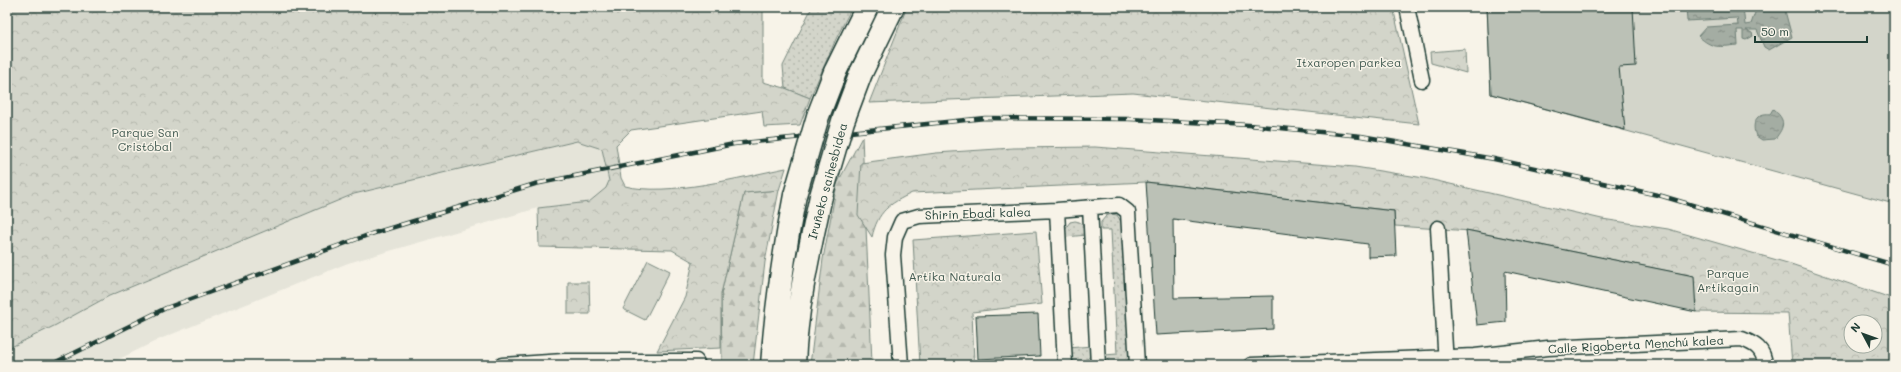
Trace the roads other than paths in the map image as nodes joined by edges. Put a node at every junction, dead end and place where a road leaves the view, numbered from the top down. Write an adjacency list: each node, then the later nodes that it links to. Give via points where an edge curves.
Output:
1 (867, 7): 13 (highway, Iruñeko saihesbidea, bridge, via 835,72 818,116 795,195 776,313)
2 (893, 7): 14 (highway, Iruñeko saihesbidea, bridge, via 861,73 843,121 821,196 795,328)
3 (1407, 7): 4 (street)
4 (1422, 80)
5 (1090, 207): 6 (street); 17 (street); 18 (street, via 1119,205 1128,212)
6 (1057, 210): 15 (street, Shirin Ebadi kalea, via 918,216 902,221 895,237 893,255); 16 (street)
7 (1438, 228): 8 (street)
8 (1446, 361): 19 (street, Calle Rigoberta Menchú kalea, via 1311,361); 20 (street, Calle Rigoberta Menchú kalea, via 1548,348 1742,338 1757,345 1765,359)
9 (564, 363): 10 (street, via 648,360); 11 (street)
10 (670, 363): 12 (street, via 696,361)
11 (502, 365)
12 (698, 365)
13 (772, 365)
14 (794, 365)
15 (901, 365)
16 (1065, 365)
17 (1098, 365)
18 (1138, 365)
19 (1251, 365)
20 (1765, 365)

